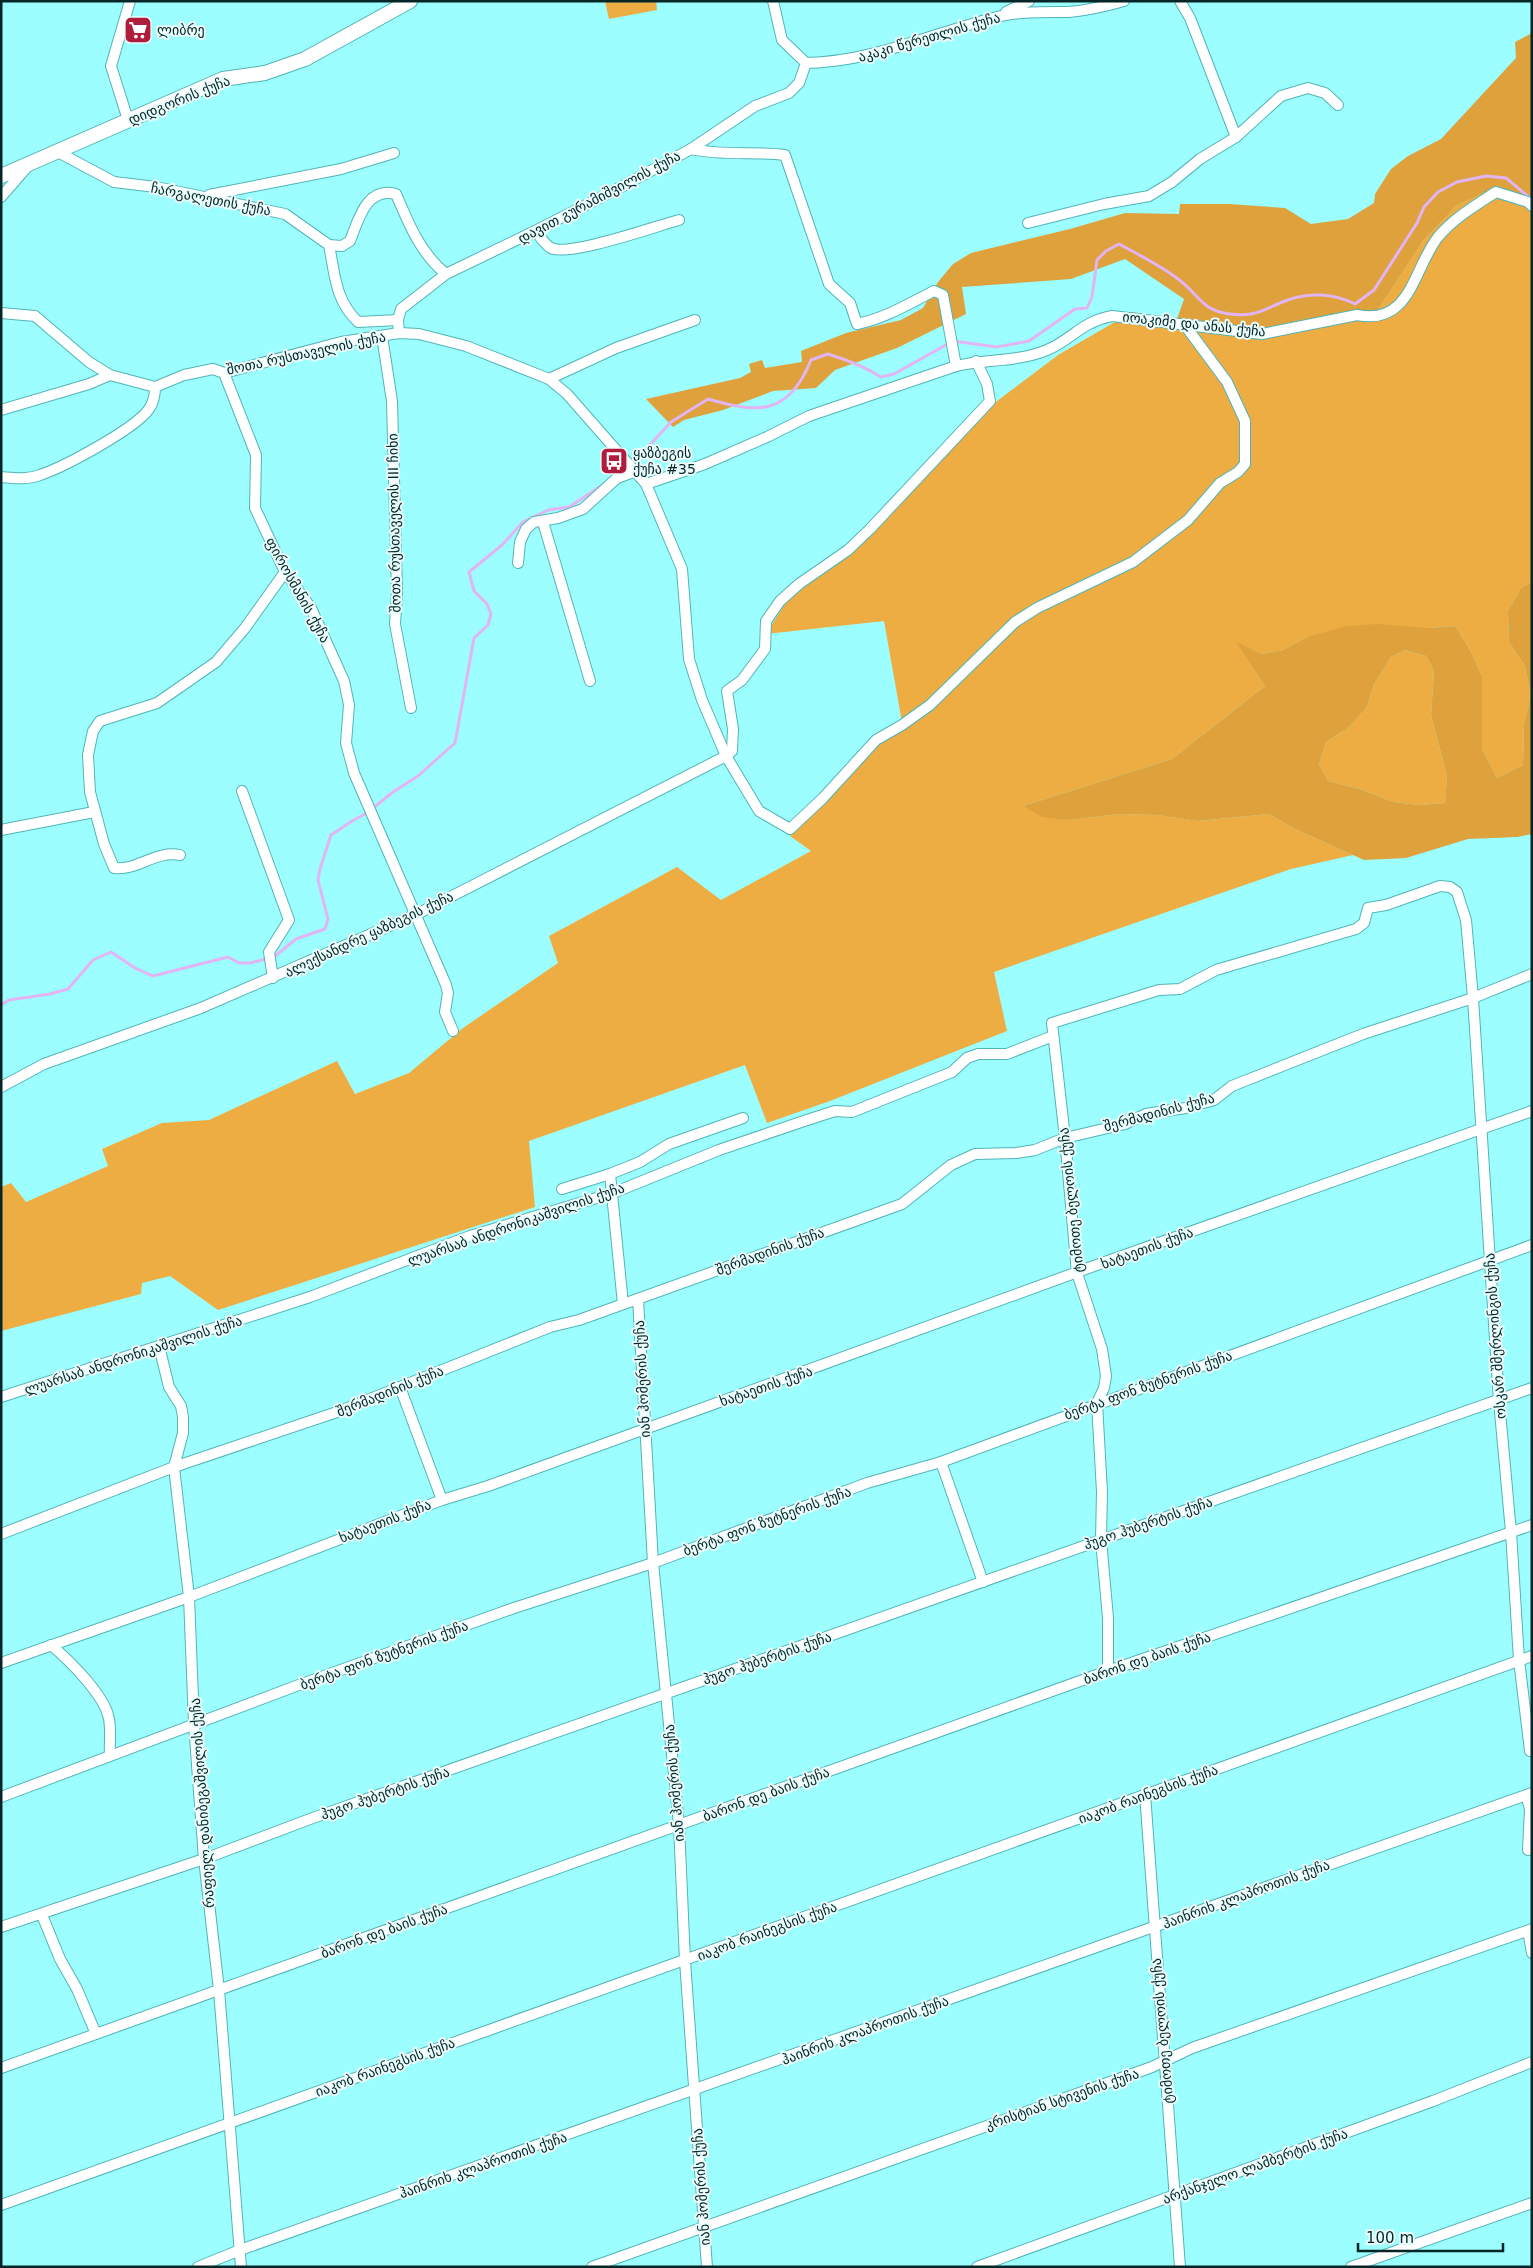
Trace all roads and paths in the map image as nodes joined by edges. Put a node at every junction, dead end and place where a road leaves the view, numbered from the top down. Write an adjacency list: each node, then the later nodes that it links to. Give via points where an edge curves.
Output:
1 (130, 1): 10 (street, via 110,66)
2 (410, 1): 10 (street, დიდგორის ქუჩა, via 304,59 265,72 223,79)
3 (773, 1): 8 (street, via 782,40)
4 (1029, 1): 7 (street)
5 (1124, 1): 7 (street, აკაკი წერეთლის ქუჩა, via 1070,12)
6 (1180, 1): 11 (street, via 1190,18)
7 (998, 16): 8 (street, აკაკი წერეთლის ქუჩა, via 865,56 833,63)
8 (806, 64): 12 (street, დავით გურამიშვილის ქუჩა, via 799,83 789,93 755,106)
9 (1338, 105): 11 (street, via 1325,93 1308,88 1281,96)
10 (128, 120): 13 (street, დიდგორის ქუჩა)
11 (1236, 137): 21 (street, via 1149,196)
12 (691, 149): 22 (street, დავით გურამიშვილის ქუჩა); 32 (street, via 709,153 785,155 829,284 850,303 858,324 901,310 934,291 943,296)
13 (56, 151): 15 (street, დიდგორის ქუჩა); 17 (street, ჩარგალეთის ქუჩა, via 114,182)
14 (394, 153): 17 (street, via 342,169)
15 (30, 164): 16 (street, დიდგორის ქუჩა); 18 (street)
16 (1, 176)
17 (203, 196): 23 (street, ჩარგალეთის ქუჩა, via 285,214)
18 (1, 197)
19 (1532, 206): 28 (street, იოაკიმე და ანას ქუჩა, via 1496,192 1467,211 1438,238 1408,295 1393,311 1371,318 1357,315 1262,334)
20 (679, 220): 22 (street, via 562,251 544,243)
21 (1028, 223)
22 (536, 231): 24 (street, დავით გურამიშვილის ქუჩა)
23 (329, 245): 24 (street, via 342,246 350,241 368,201 396,194 415,239 432,263); 26 (street, via 339,298 345,310 358,322)
24 (446, 274): 26 (street, დავით გურამიშვილის ქუჩა, via 408,301)
25 (1, 314): 34 (street, via 35,316 89,362)
26 (398, 320): 29 (street)
27 (694, 320): 35 (street, via 616,348)
28 (1184, 324): 31 (street, იოაკიმე და ანას ქუჩა, via 1112,316 1094,320 1048,350 1021,357); 46 (street, შოთა რუსთაველის ქუჩა, via 1227,382 1245,421 1247,442 1245,464 1220,483 1188,520 1133,562 1037,608 1015,622 930,705 876,740 790,829 759,811)
29 (399, 333): 30 (street, შოთა რუსთაველის ქუჩა); 35 (street, შოთა რუსთაველის ქუჩა, via 419,334 466,346)
30 (382, 336): 33 (street, შოთა რუსთაველის ქუჩა, via 342,342); 45 (street, შოთა რუსთაველის III ჩიხი, via 392,401 395,624)
31 (976, 361): 32 (street, იოაკიმე და ანას ქუჩა); 46 (street, via 987,384 990,401 870,529 848,550 799,584 780,601 766,622 765,649 742,680 728,691 733,728 732,751)
32 (956, 366): 40 (street, იოაკიმე და ანას ქუჩა, via 809,416 705,464)
33 (224, 373): 36 (street, შოთა რუსთაველის ქუჩა, via 213,369 184,375); 43 (street, ფიროსმანის ქუჩა, via 256,455 255,508)
34 (110, 375): 36 (street); 37 (street)
35 (549, 378): 38 (street, შოთა რუსთაველის ქუჩა)
36 (155, 387): 39 (street, via 150,408 140,420 106,442 40,475)
37 (1, 410)
38 (636, 471): 40 (street, შოთა რუსთაველის ქუჩა); 41 (street, via 617,478 583,508)
39 (1, 477)
40 (646, 484): 46 (street, შოთა რუსთაველის ქუჩა, via 682,569 688,659)
41 (543, 522): 42 (street, via 534,522 526,530 520,542); 44 (street)
42 (518, 563)
43 (285, 572): 48 (street, via 245,628 212,665 156,703 100,722 93,731 88,755); 51 (street, ფიროსმანის ქუჩა, via 310,608 344,682 349,705 346,743 354,773)
44 (590, 681)
45 (411, 708)
46 (726, 756): 51 (street, ალექსანდრე ყაზბეგის ქუჩა)
47 (242, 791): 52 (street, via 289,920 269,952)
48 (94, 812): 49 (street); 50 (street, via 114,868 122,869 168,853)
49 (1, 830)
50 (180, 855)
51 (417, 914): 52 (street, ალექსანდრე ყაზბეგის ქუჩა); 56 (street, ფიროსმანის ქუჩა, via 446,985 445,1012)
52 (273, 974): 58 (street, ალექსანდრე ყაზბეგის ქუჩა, via 201,1008 44,1064)
53 (1532, 974): 54 (street, შერმადინის ქუჩა)
54 (1474, 998): 55 (street, ოსკარ შმერლინგის ქუჩა, via 1466,920 1457,892 1440,886 1368,908 1364,923 1356,929 1216,970 1180,988 1159,990); 61 (street, ოსკარ შმერლინგის ქუჩა); 62 (street, შერმადინის ქუჩა, via 1363,1034 1232,1086 1214,1100 1146,1114 1125,1124)
55 (1052, 1023): 57 (street, ტიმოთე ბელოის ქუჩა)
56 (453, 1030)
57 (1053, 1036): 62 (street, ტიმოთე ბელოის ქუჩა); 65 (street, ლუარსაბ ანდრონიკაშვილის ქუჩა, via 1007,1054 978,1054 967,1058 952,1072 852,1112 835,1111 728,1147)
58 (1, 1087)
59 (1532, 1111): 61 (street, ხატაეთის ქუჩა)
60 (743, 1118): 63 (street, via 668,1144 640,1162)
61 (1482, 1129): 67 (street, ოსკარ შმერლინგის ქუჩა); 68 (street, ხატაეთის ქუჩა)
62 (1065, 1138): 68 (street, ტიმოთე ბელოის ქუჩა); 69 (street, შერმადინის ქუჩა, via 1035,1150 975,1154 951,1165 902,1204)
63 (610, 1174): 64 (street); 65 (street, იან ჰომერის ქუჩა)
64 (562, 1189)
65 (613, 1193): 70 (street, იან ჰომერის ქუჩა); 71 (street, ლუარსაბ ანდრონიკაშვილის ქუჩა, via 470,1236 310,1297)
66 (1532, 1245): 67 (street, ბერტა ფონ ზუტნერის ქუჩა)
67 (1490, 1260): 75 (street, ოსკარ შმერლინგის ქუჩა); 76 (street, ბერტა ფონ ზუტნერის ქუჩა)
68 (1077, 1273): 76 (street, ტიმოთე ბელოის ქუჩა, via 1102,1349 1106,1376); 77 (street, ხატაეთის ქუჩა)
69 (638, 1299): 70 (street, შერმადინის ქუჩა); 77 (street, იან ჰომერის ქუჩა)
70 (623, 1304): 72 (street, შერმადინის ქუჩა, via 550,1327)
71 (159, 1346): 74 (street, ლუარსაბ ანდრონიკაშვილის ქუჩა); 79 (street, რაფიელ დანიბეგაშვილის ქუჩა, via 169,1387 181,1406 183,1417 183,1433)
72 (400, 1387): 79 (street, შერმადინის ქუჩა, via 340,1411); 80 (street)
73 (1532, 1388): 75 (street, ჰუგო ჰუბერტის ქუჩა)
74 (1, 1398)
75 (1499, 1401): 82 (street, ოსკარ შმერლინგის ქუჩა); 84 (street, ჰუგო ჰუბერტის ქუჩა)
76 (1097, 1403): 78 (street, ბერტა ფონ ზუტნერის ქუჩა); 84 (street, ტიმოთე ბელოის ქუჩა, via 1102,1492)
77 (644, 1429): 80 (street, ხატაეთის ქუჩა); 85 (street, იან ჰომერის ქუჩა)
78 (941, 1462): 85 (street, ბერტა ფონ ზუტნერის ქუჩა, via 867,1484); 86 (street)
79 (174, 1467): 83 (street, შერმადინის ქუჩა); 87 (street, რაფიელ დანიბეგაშვილის ქუჩა)
80 (442, 1500): 87 (street, ხატაეთის ქუჩა)
81 (1532, 1525): 82 (street, ბარონ დე ბაის ქუჩა)
82 (1512, 1532): 90 (street, ოსკარ შმერლინგის ქუჩა); 92 (street, ბარონ დე ბაის ქუჩა)
83 (1, 1534)
84 (1100, 1540): 86 (street, ჰუგო ჰუბერტის ქუჩა); 92 (street, ტიმოთე ბელოის ქუჩა, via 1108,1618)
85 (654, 1563): 93 (street, იან ჰომერის ქუჩა); 94 (street, ბერტა ფონ ზუტნერის ქუჩა, via 514,1608)
86 (983, 1582): 93 (street, ჰუგო ჰუბერტის ქუჩა)
87 (189, 1597): 88 (street, ხატაეთის ქუჩა); 94 (street, რაფიელ დანიბეგაშვილის ქუჩა)
88 (51, 1645): 91 (street, ხატაეთის ქუჩა); 96 (street, via 73,1664 104,1703 109,1717)
89 (1532, 1656): 90 (street, იაკობ რაინეგსის ქუჩა)
90 (1519, 1660): 95 (street, ოსკარ შმერლინგის ქუჩა); 97 (street, იაკობ რაინეგსის ქუჩა)
91 (1, 1662)
92 (1108, 1671): 100 (street, ბარონ დე ბაის ქუჩა)
93 (666, 1694): 100 (street, იან ჰომერის ქუჩა); 102 (street, ჰუგო ჰუბერტის ქუჩა)
94 (194, 1724): 96 (street, ბერტა ფონ ზუტნერის ქუჩა); 102 (street, რაფიელ დანიბეგაშვილის ქუჩა)
95 (1530, 1751)
96 (110, 1755): 99 (street, ბერტა ფონ ზუტნერის ქუჩა)
97 (1145, 1794): 105 (street, ტიმოთე ბელოის ქუჩა); 108 (street, იაკობ რაინეგსის ქუჩა)
98 (1529, 1794): 101 (street); 105 (street, ჰაინრიხ კლაპროთის ქუჩა)
99 (1, 1797)
100 (679, 1825): 108 (street, იან ჰომერის ქუჩა); 109 (street, ბარონ დე ბაის ქუჩა)
101 (1528, 1850)
102 (204, 1859): 103 (street, ჰუგო ჰუბერტის ქუჩა); 109 (street, რაფიელ დანიბეგაშვილის ქუჩა)
103 (42, 1915): 104 (street, ჰუგო ჰუბერტის ქუჩა); 110 (street)
104 (1, 1927)
105 (1154, 1927): 111 (street, ტიმოთე ბელოის ქუჩა); 114 (street, ჰაინრიხ კლაპროთის ქუჩა)
106 (1530, 1930): 107 (street); 111 (street, კრისტიან სტივენის ქუჩა)
107 (1532, 1954)
108 (685, 1960): 114 (street, იან ჰომერის ქუჩა); 115 (street, იაკობ რაინეგსის ქუჩა)
109 (219, 1990): 110 (street, ბარონ დე ბაის ქუჩა); 115 (street, რაფიელ დანიბეგაშვილის ქუჩა)
110 (96, 2034): 113 (street, ბარონ დე ბაის ქუჩა)
111 (1165, 2060): 116 (street, ტიმოთე ბელოის ქუჩა); 119 (street, კრისტიან სტივენის ქუჩა)
112 (1532, 2062): 116 (street, არქანჯელო ლამბერტის ქუჩა)
113 (1, 2068)
114 (694, 2091): 119 (street, იან ჰომერის ქუჩა); 120 (street, ჰაინრიხ კლაპროთის ქუჩა)
115 (228, 2125): 118 (street, იაკობ რაინეგსის ქუჩა); 120 (street, რაფიელ დანიბეგაშვილის ქუჩა)
116 (1175, 2196): 125 (street, არქანჯელო ლამბერტის ქუჩა); 126 (street, ტიმოთე ბელოის ქუჩა)
117 (1532, 2203): 127 (street)
118 (1, 2205)
119 (705, 2225): 123 (street, კრისტიან სტივენის ქუჩა); 124 (street, იან ჰომერის ქუჩა)
120 (240, 2250): 121 (street, ჰაინრიხ კლაპროთის ქუჩა); 122 (street, რაფიელ დანიბეგაშვილის ქუჩა)
121 (198, 2267)
122 (241, 2267)
123 (592, 2267)
124 (707, 2267)
125 (977, 2267)
126 (1180, 2267)
127 (1351, 2267)

